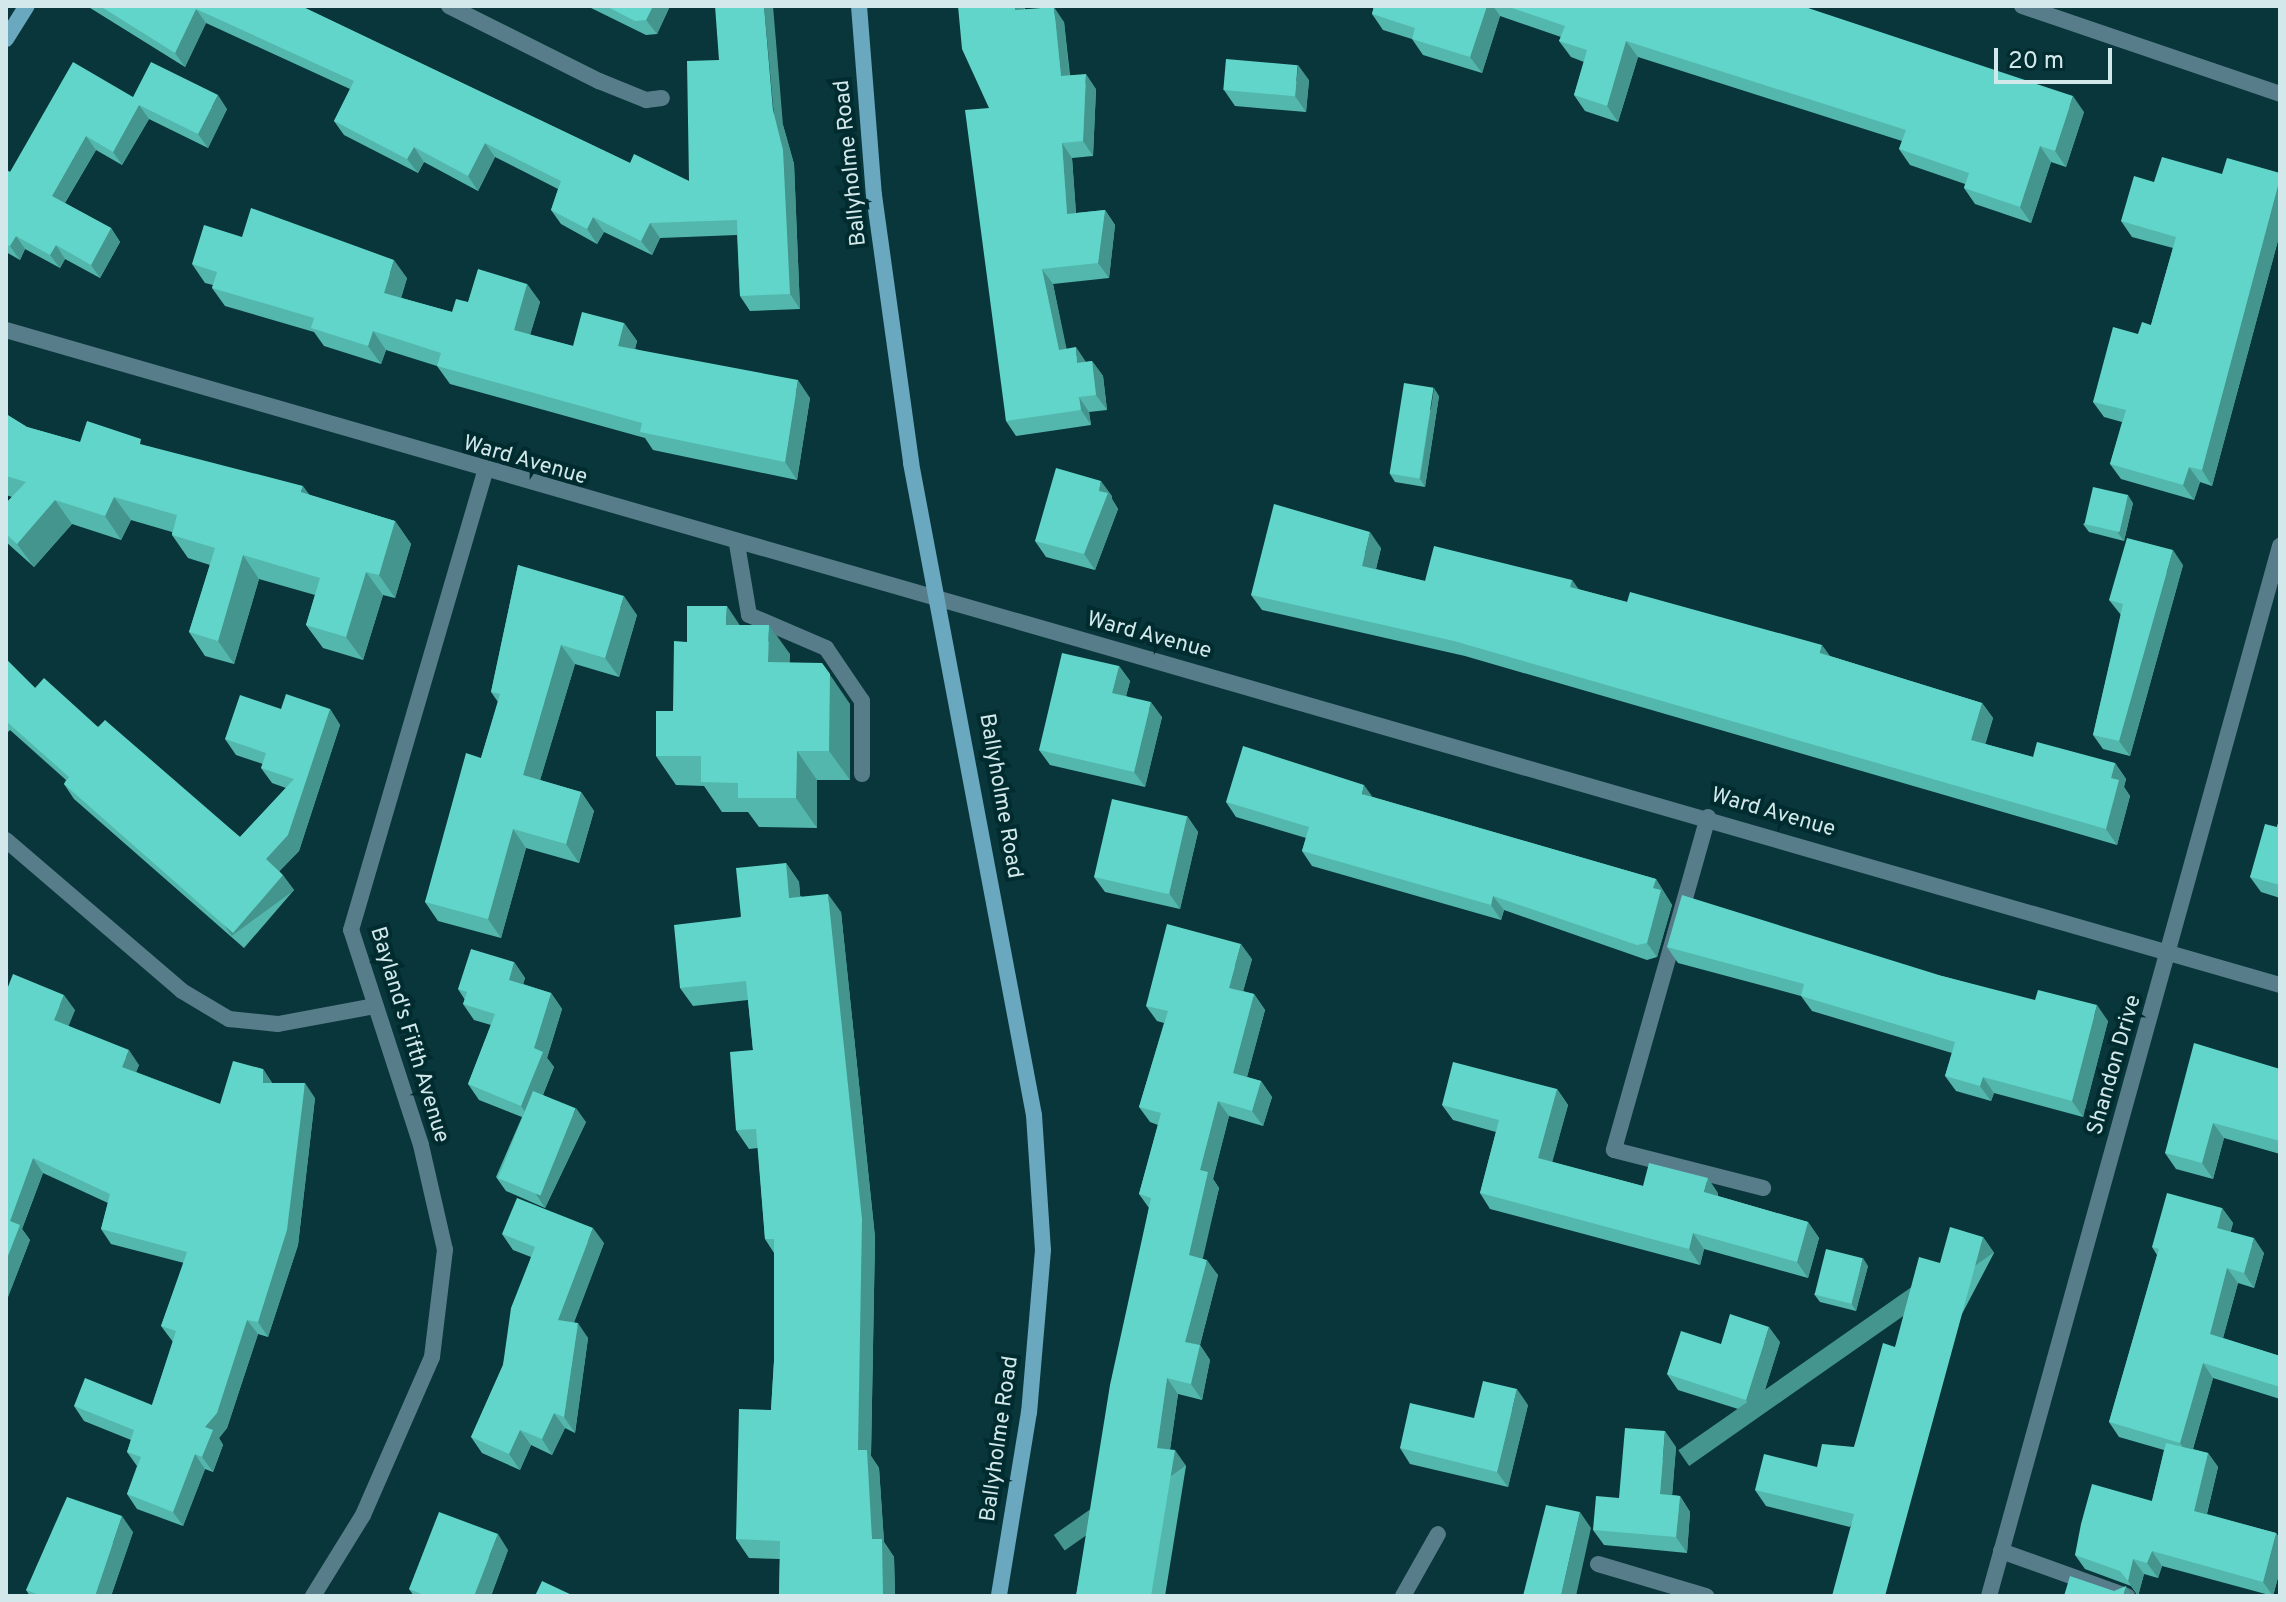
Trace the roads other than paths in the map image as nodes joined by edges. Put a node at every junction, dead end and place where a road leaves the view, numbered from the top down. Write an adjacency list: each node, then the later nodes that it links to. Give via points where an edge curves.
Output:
1 (27, 6): 5 (main road)
2 (449, 6): 7 (street, via 599,81 646,100)
3 (859, 6): 12 (main road, Ballyholme Road, via 874,195 911,463)
4 (2022, 6): 6 (street)
5 (6, 39)
6 (2280, 94)
7 (662, 98)
8 (6, 330): 9 (street, Ward Avenue)
9 (485, 472): 10 (street, Ward Avenue); 18 (street, Bayland's Fifth Avenue, via 351,930)
10 (737, 544): 12 (street, Ward Avenue); 13 (street, via 749,615 826,648 862,701)
11 (2280, 546): 16 (street, Shandon Drive)
12 (941, 602): 14 (street, Ward Avenue); 24 (main road, Ballyholme Road, via 1034,1115 1043,1250 1029,1412)
13 (862, 774)
14 (1708, 817): 16 (street, Ward Avenue); 19 (street, via 1614,1150)
15 (6, 840): 18 (street, via 182,991 229,1019 278,1024)
16 (2171, 952): 17 (street, Ward Avenue); 21 (street, Shandon Drive)
17 (2280, 985)
18 (375, 1006): 23 (street, Bayland's Fifth Avenue, via 445,1250 432,1357 363,1515)
19 (1763, 1188)
20 (1438, 1534): 25 (street)
21 (2001, 1551): 27 (street, Shandon Drive); 28 (street)
22 (1598, 1564): 26 (street)
23 (313, 1596)
24 (999, 1596)
25 (1403, 1596)
26 (1706, 1596)
27 (1989, 1596)
28 (2127, 1596)

